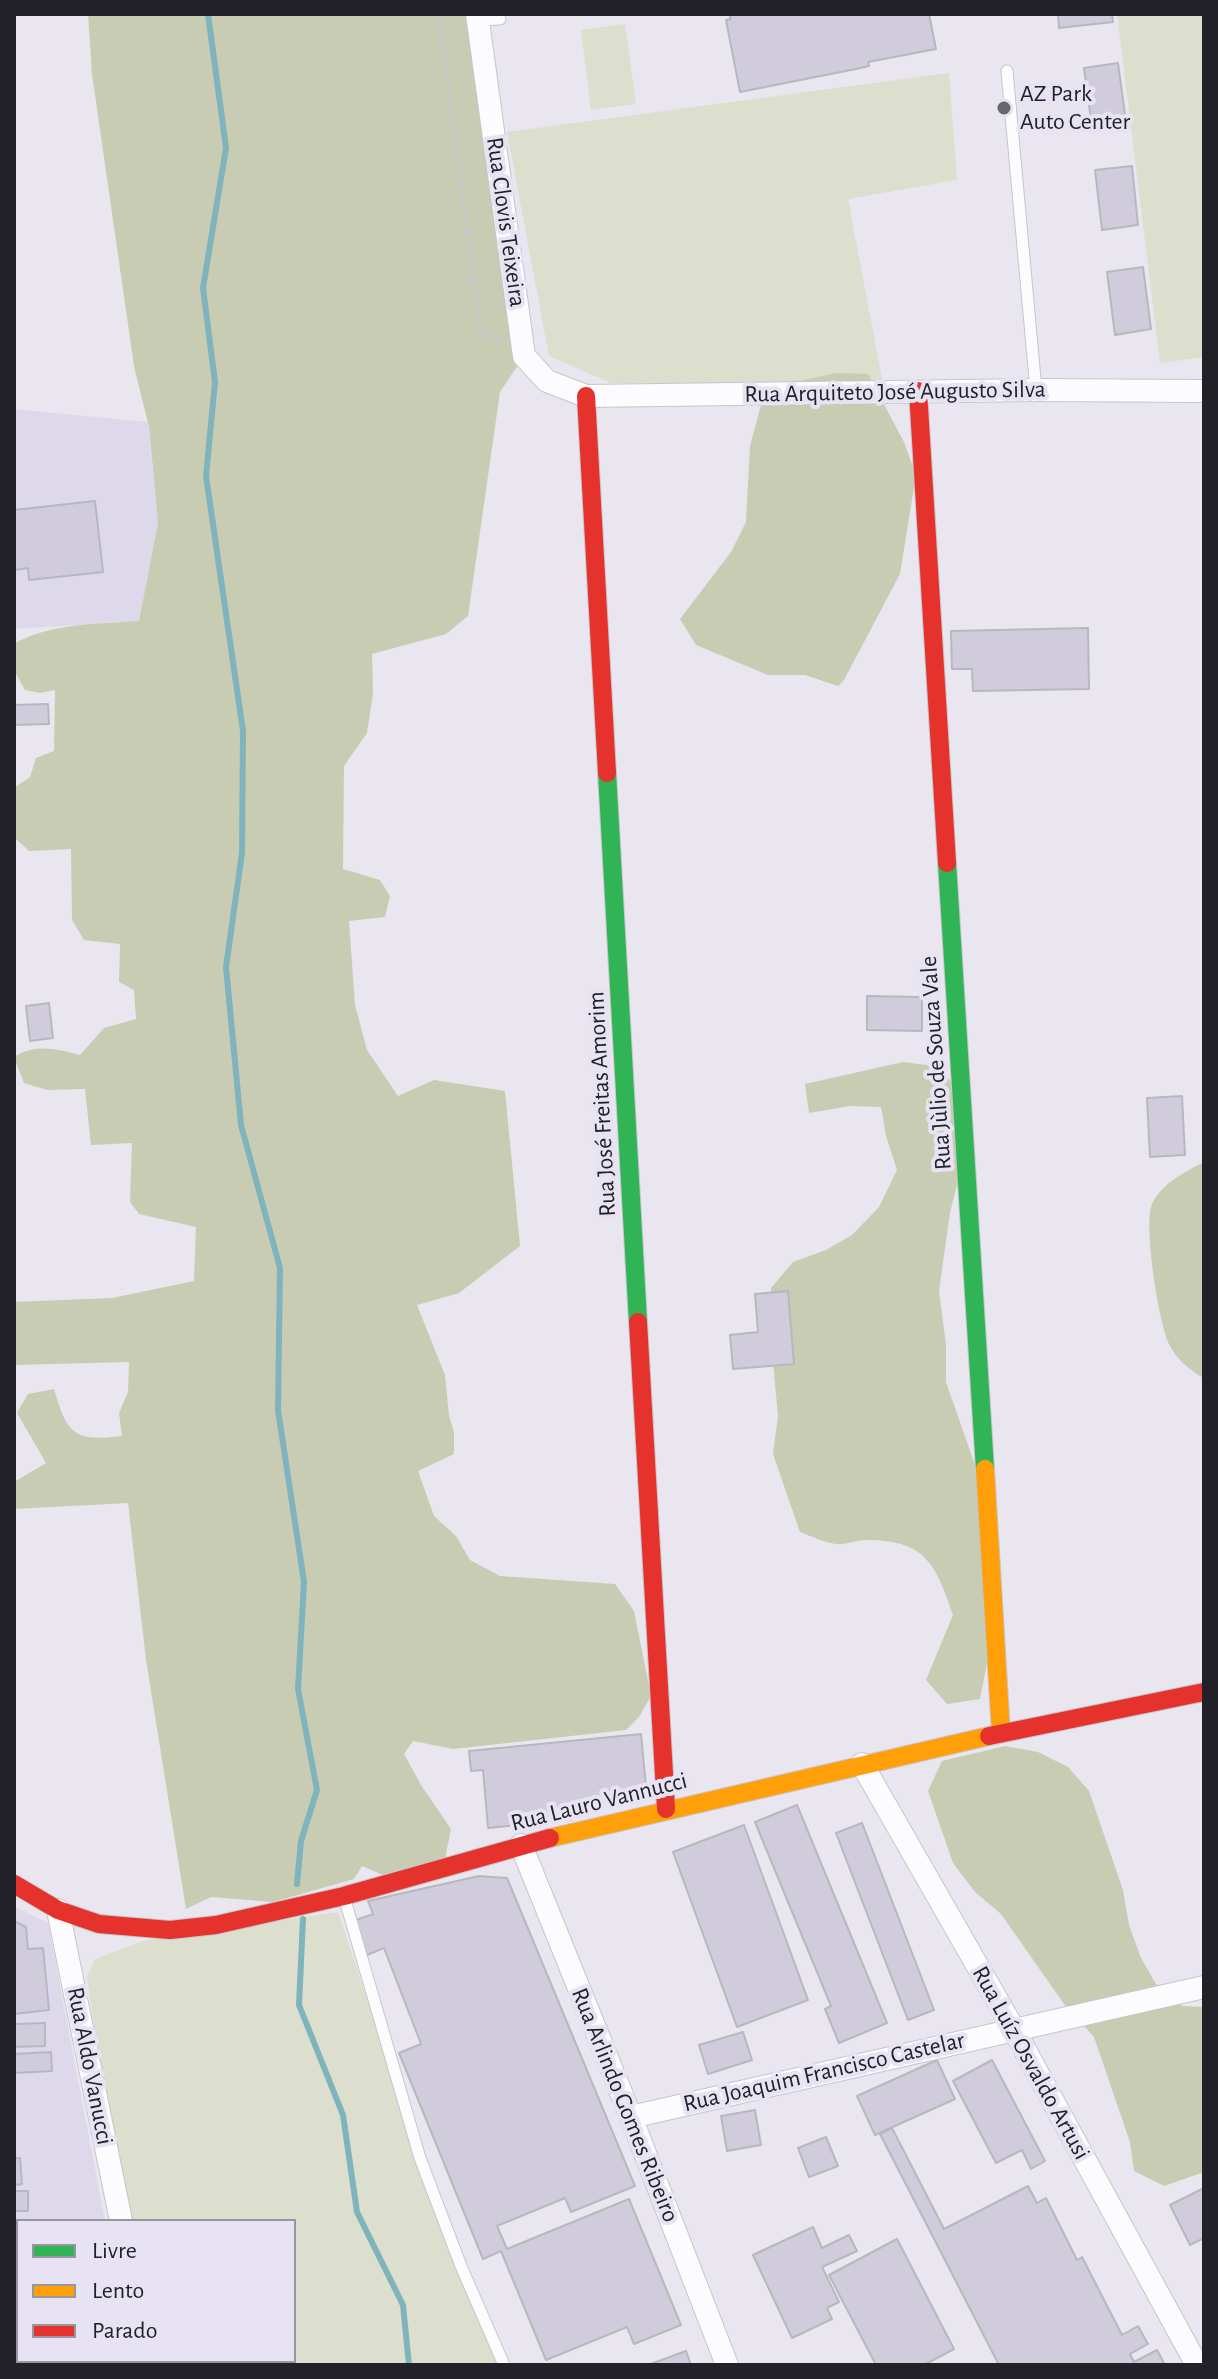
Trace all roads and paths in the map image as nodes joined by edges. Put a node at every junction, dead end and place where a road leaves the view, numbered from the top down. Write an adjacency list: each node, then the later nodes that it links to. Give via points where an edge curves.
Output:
1 (439, 14): 4 (path, via 480,331)
2 (485, 18): 4 (street, Rua Clovis Teixeira)
3 (1007, 71): 5 (lane)
4 (524, 356): 8 (street, via 547,381)
5 (1036, 390): 6 (street, Rua Arquiteto José Augusto Silva); 7 (street, Rua Arquiteto José Augusto Silva)
6 (918, 391): 8 (street, Rua Arquiteto José Augusto Silva); 10 (street, Rua Jùlio de Souza Vale)
7 (1204, 391)
8 (586, 396): 12 (street, Rua José Freitas Amorim)
9 (1204, 1692): 10 (street, Rua Lauro Vannucci)
10 (1001, 1733): 11 (street, Rua Lauro Vannucci)
11 (862, 1764): 12 (street, Rua Lauro Vannucci); 18 (street, Rua Luíz Osvaldo Artusi)
12 (666, 1809): 13 (street, Rua Lauro Vannucci)
13 (521, 1845): 15 (street, Rua Lauro Vannucci); 19 (street, Rua Arlindo Gomes Ribeiro)
14 (14, 1884): 16 (street, Rua Lauro Vannucci)
15 (344, 1896): 16 (street, Rua Lauro Vannucci, via 170,1930 99,1924); 21 (lane, via 420,2158)
16 (58, 1910): 20 (street, Rua Aldo Vanucci)
17 (1204, 1987): 18 (street, Rua Joaquim Francisco Castelar)
18 (1013, 2028): 19 (street, Rua Joaquim Francisco Castelar); 23 (street, Rua Luíz Osvaldo Artusi)
19 (631, 2117): 22 (street, Rua Arlindo Gomes Ribeiro)
20 (121, 2219)
21 (504, 2365)
22 (727, 2365)
23 (1197, 2365)

